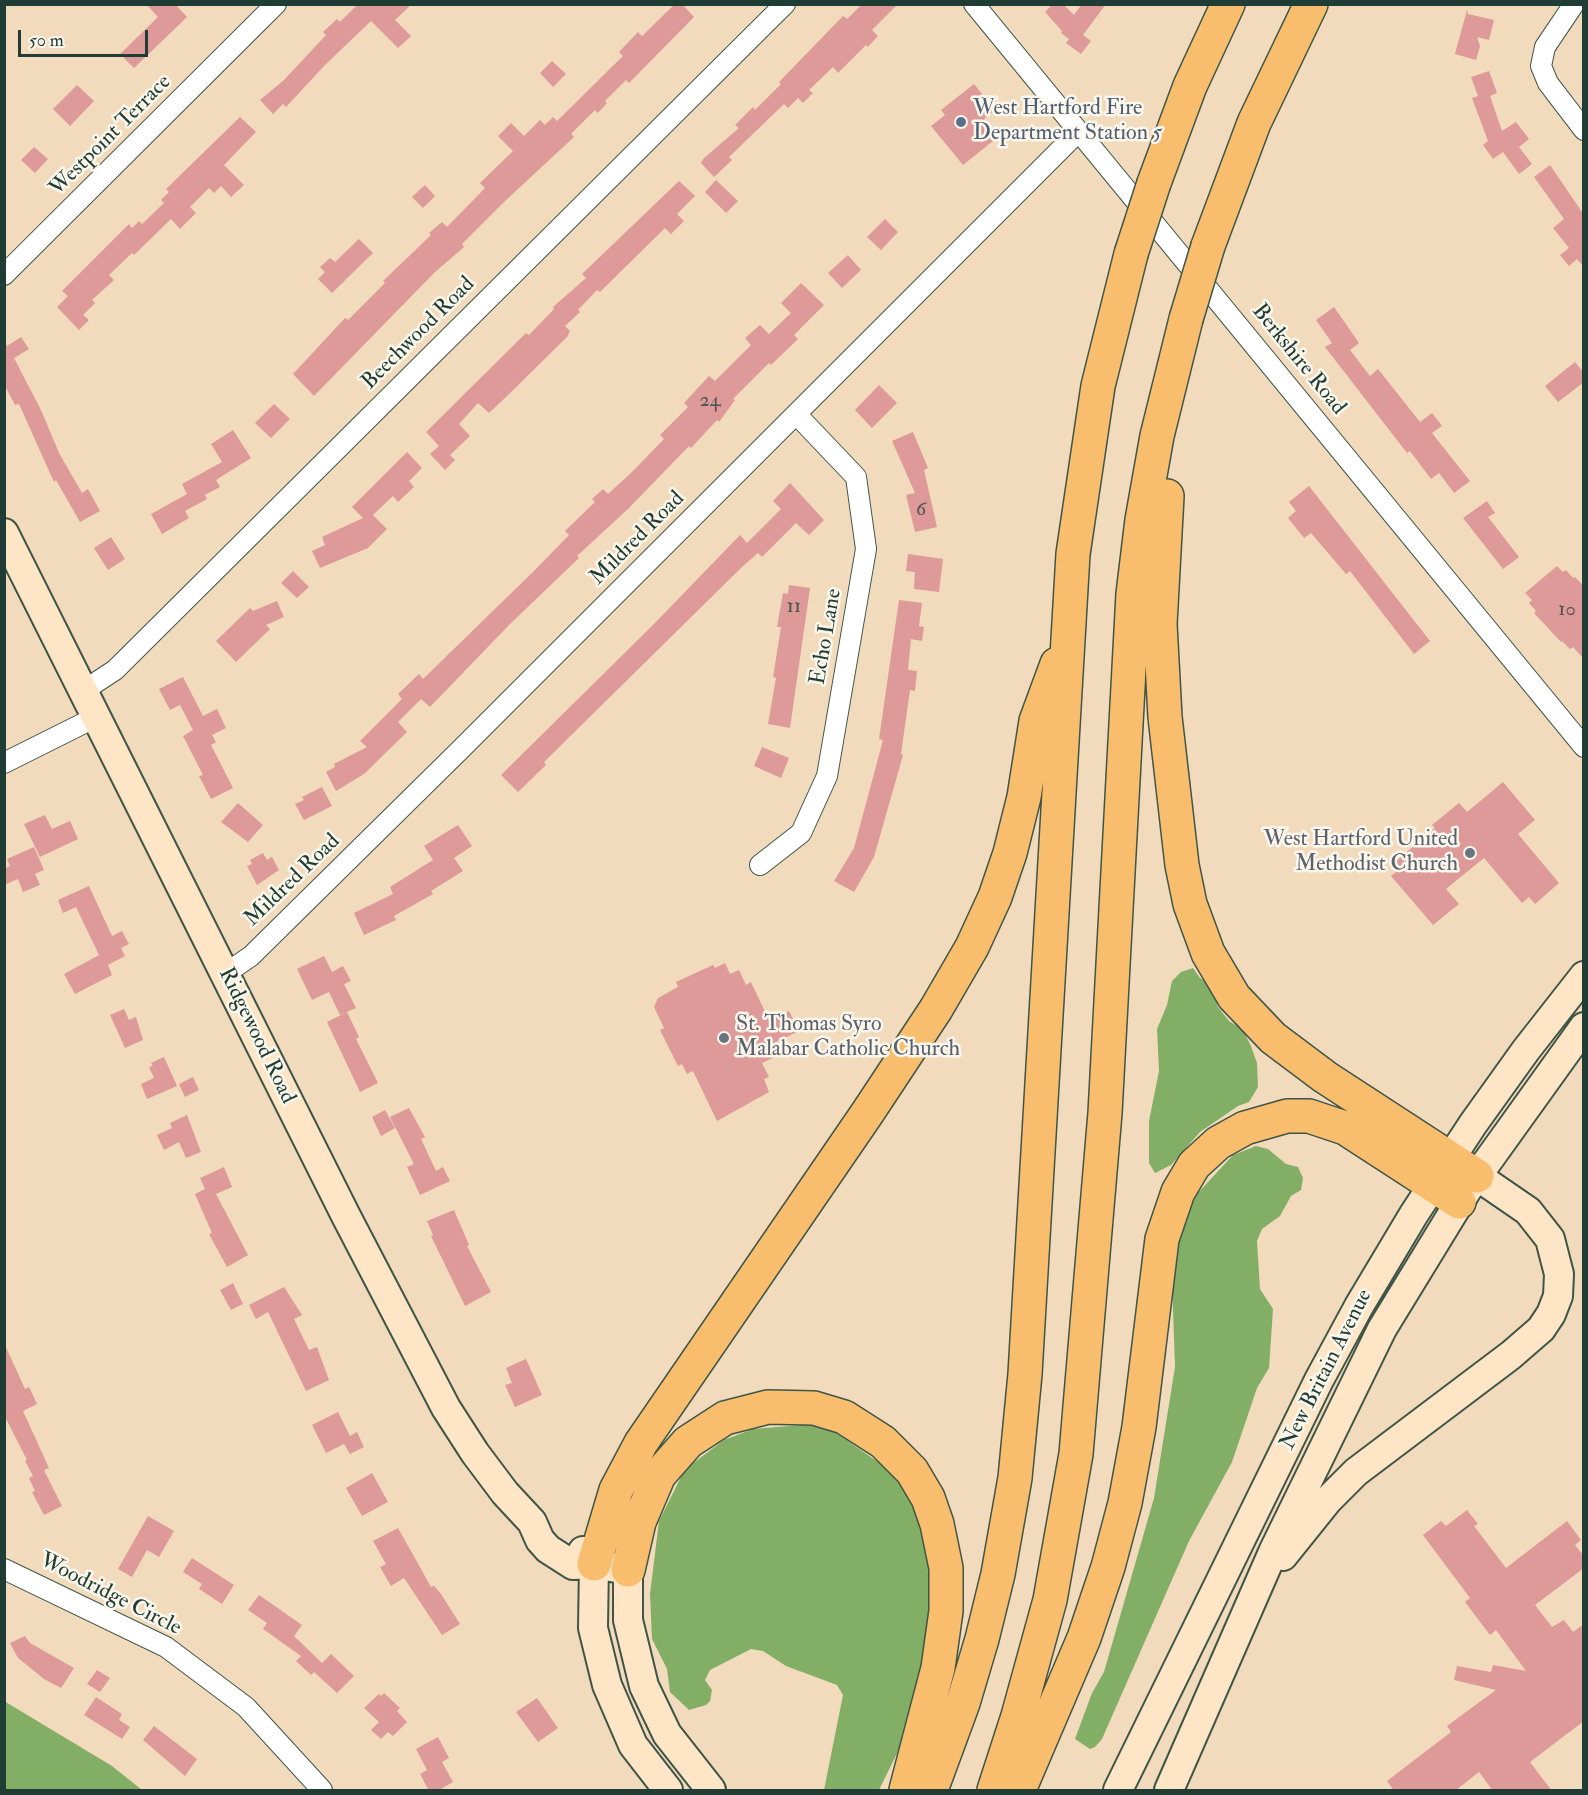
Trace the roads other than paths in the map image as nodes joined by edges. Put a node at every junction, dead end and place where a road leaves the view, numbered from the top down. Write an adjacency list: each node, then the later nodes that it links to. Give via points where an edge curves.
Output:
1 (276, 4): 9 (street, Westpoint Terrace)
2 (785, 4): 14 (street, Beechwood Road, via 115,670)
3 (974, 4): 8 (street, Berkshire Road)
4 (1228, 4): 13 (highway, bridge, via 1190,86 1154,183 1109,335 1088,442 1074,545)
5 (1311, 4): 10 (highway, bridge, via 1254,123 1208,246)
6 (1574, 4): 7 (street, via 1545,47 1542,66 1548,83)
7 (1584, 130)
8 (1078, 132): 11 (street, Mildred Road); 16 (street, Berkshire Road)
9 (4, 275)
10 (1176, 354): 22 (highway, via 1177,418 1164,520 1160,635 1180,853 1194,918 1221,976 1262,1028); 32 (highway, via 1149,481 1133,594 1105,1113 1076,1454 1050,1600)
11 (797, 415): 18 (street, Echo Lane, via 856,477 866,549 827,776 801,833); 19 (street, Mildred Road, via 259,948)
12 (4, 533): 14 (main road, Ridgewood Road)
13 (1067, 641): 23 (highway, via 1036,721 1010,853 972,947 936,1010 868,1112 641,1443 616,1490); 31 (highway, via 1025,1374 1015,1478 982,1639)
14 (83, 691): 15 (main road, Ridgewood Road)
15 (96, 717): 17 (street); 19 (main road, Ridgewood Road)
16 (1584, 747)
17 (4, 763)
18 (760, 865)
19 (225, 974): 23 (main road, Ridgewood Road, via 425,1370 475,1453 532,1522 544,1545 568,1563)
20 (1584, 976): 22 (main road, New Britain Avenue, via 1520,1058)
21 (1584, 1027): 22 (main road, New Britain Avenue)
22 (1455, 1180): 26 (main road, New Britain Avenue, via 1396,1305 1314,1462); 26 (main road, via 1528,1211 1550,1239 1559,1274 1558,1296 1551,1314 1541,1329 1511,1355 1356,1472 1321,1508); 33 (highway, via 1324,1119 1302,1116 1272,1119 1234,1133 1208,1150 1189,1172 1172,1206 1162,1239 1139,1427 1117,1534 1084,1638); 34 (main road, New Britain Avenue, via 1383,1265 1333,1354)
23 (594, 1564): 25 (main road, Ridgewood Road); 28 (main road, via 593,1628 605,1679 633,1744)
24 (4, 1569): 27 (street, Woodridge Circle, via 166,1647 246,1707)
25 (628, 1570): 29 (main road, via 628,1620 644,1686 667,1734); 30 (highway, via 639,1522 659,1475 688,1442 725,1418 768,1407 814,1408 844,1417 883,1442 912,1471 928,1497 946,1568 946,1611 938,1668)
26 (1252, 1599): 35 (main road, New Britain Avenue)
27 (322, 1791)
28 (668, 1791)
29 (711, 1791)
30 (906, 1791)
31 (931, 1791)
32 (994, 1791)
33 (1018, 1791)
34 (1118, 1791)
35 (1169, 1791)

